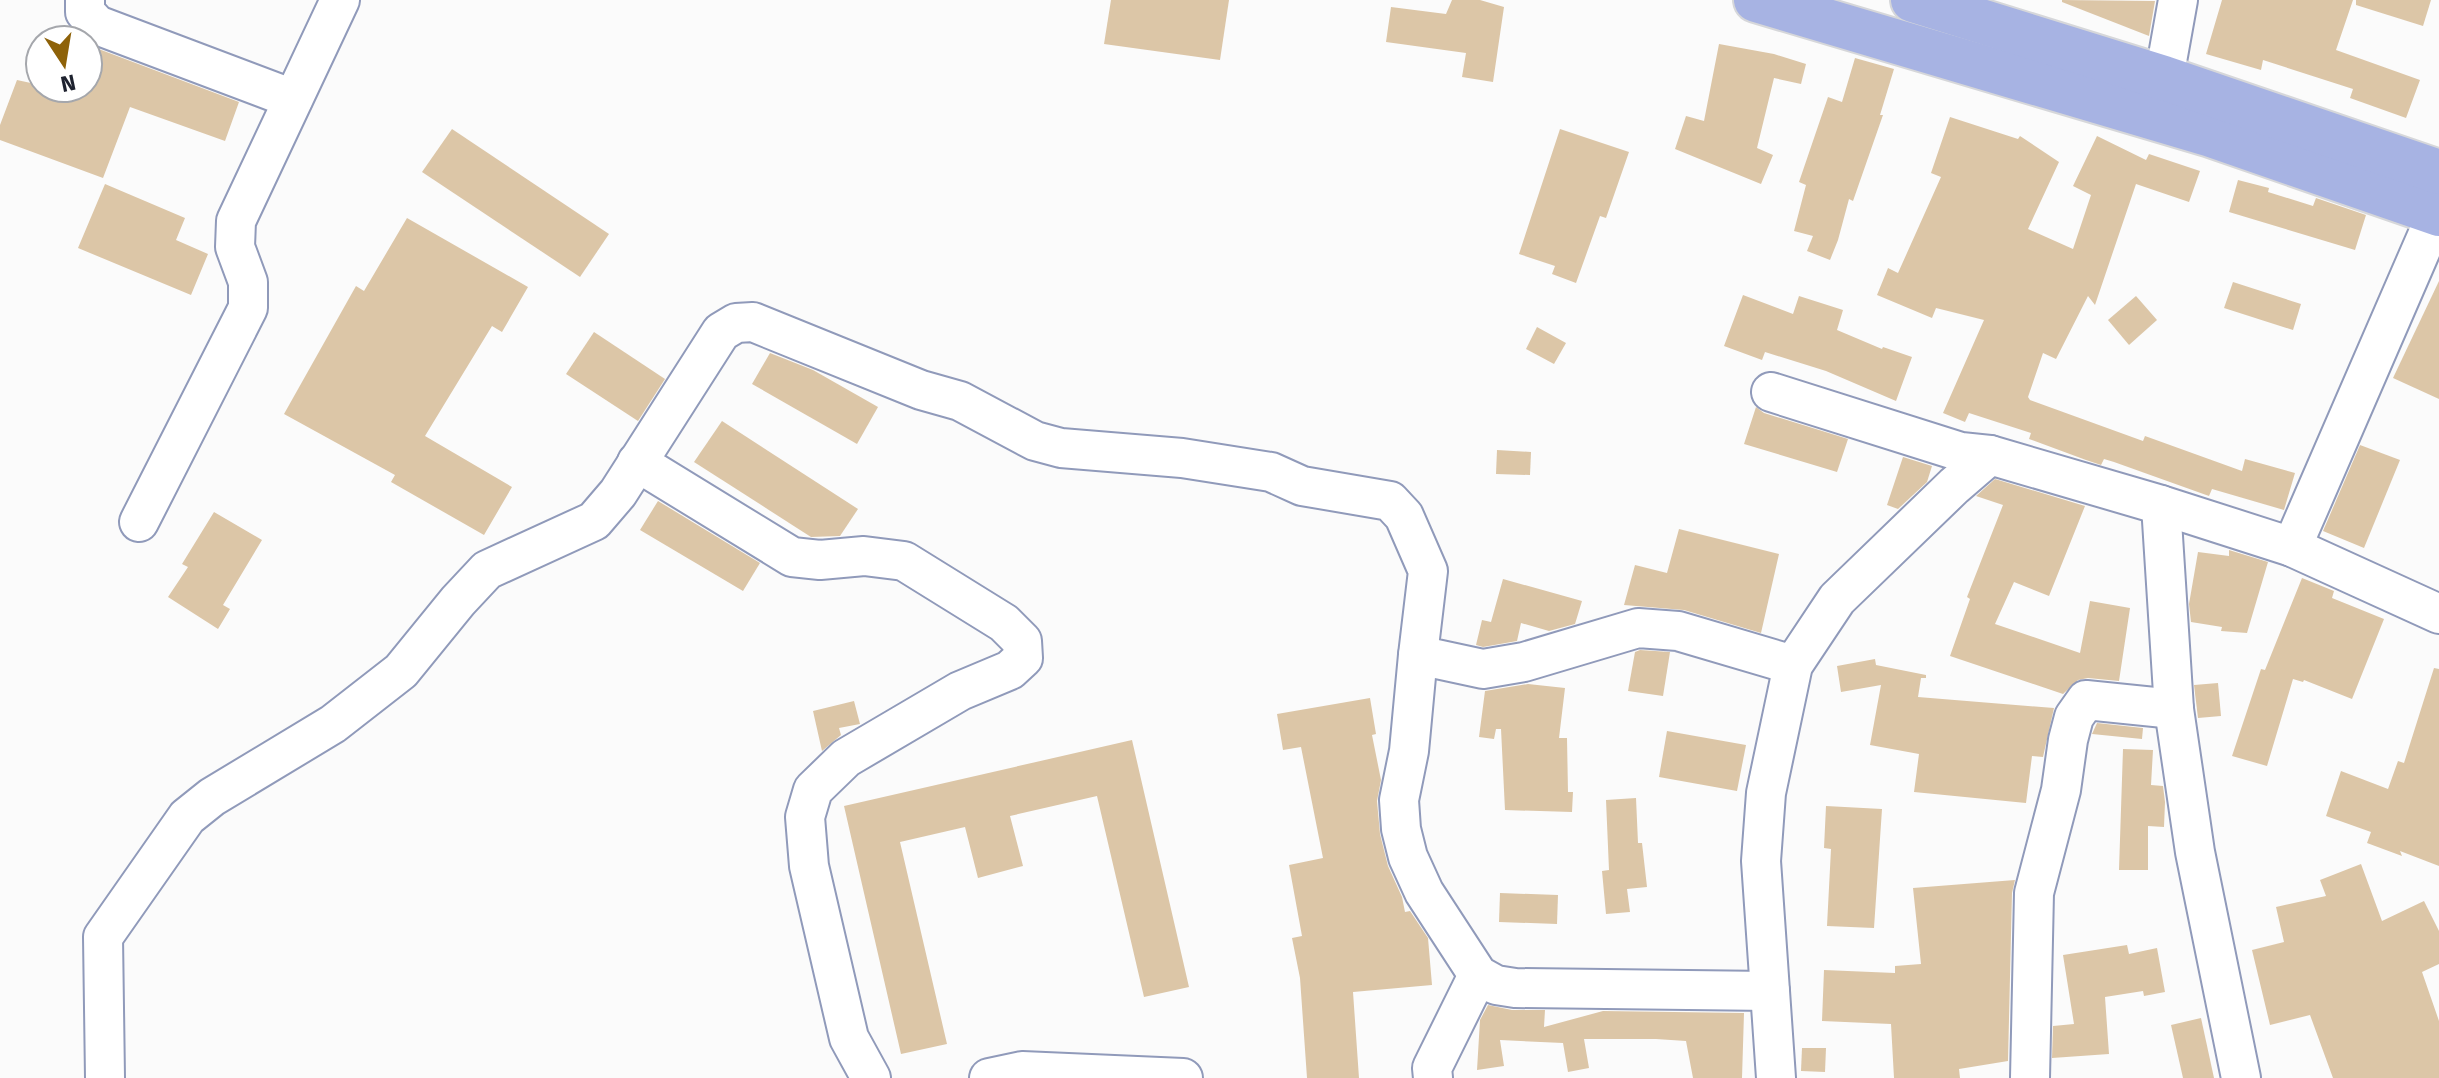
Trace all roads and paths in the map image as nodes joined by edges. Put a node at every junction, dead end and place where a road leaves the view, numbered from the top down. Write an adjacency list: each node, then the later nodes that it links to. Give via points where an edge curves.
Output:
1 (85, 0): 7 (street, via 85,12 97,25)
2 (340, 0): 7 (street)
3 (1756, 0): 8 (main road)
4 (1913, 0): 6 (main road)
5 (2178, 0): 6 (street)
6 (2164, 78): 8 (main road)
7 (293, 99): 14 (street, via 236,221 235,247 248,282 248,308)
8 (2212, 115): 9 (main road)
9 (2438, 200): 15 (street)
10 (1771, 392): 12 (street)
11 (637, 462): 17 (street, via 721,332 736,323 753,322 960,401 1035,441 1271,472 1302,486 1390,501 1404,516 1428,571); 22 (street, via 594,521 487,570 401,671 333,724 187,817 103,937); 23 (street, via 792,557 904,561 1004,623 1022,641 1023,658 1010,670 960,691 846,758 813,790 805,817 809,866 849,1038)
12 (1968, 464): 13 (street); 18 (street, via 1837,599)
13 (2161, 505): 15 (street); 19 (street)
14 (139, 522)
15 (2292, 547): 16 (street)
16 (2439, 614)
17 (1418, 655): 18 (street, via 1483,669 1638,628 1678,631); 20 (street, via 1399,800 1401,829 1424,892)
18 (1793, 665): 21 (street, via 1766,793 1761,861)
19 (2174, 709): 28 (street, via 2086,700 2074,717 2034,893); 29 (street, via 2195,852)
20 (1478, 975): 21 (street, via 1515,988); 26 (street, via 1432,1068)
21 (1770, 991): 27 (street)
22 (105, 1078)
23 (871, 1078)
24 (989, 1078): 25 (street, via 1022,1071)
25 (1183, 1078)
26 (1433, 1078)
27 (1776, 1078)
28 (2030, 1078)
29 (2241, 1078)

